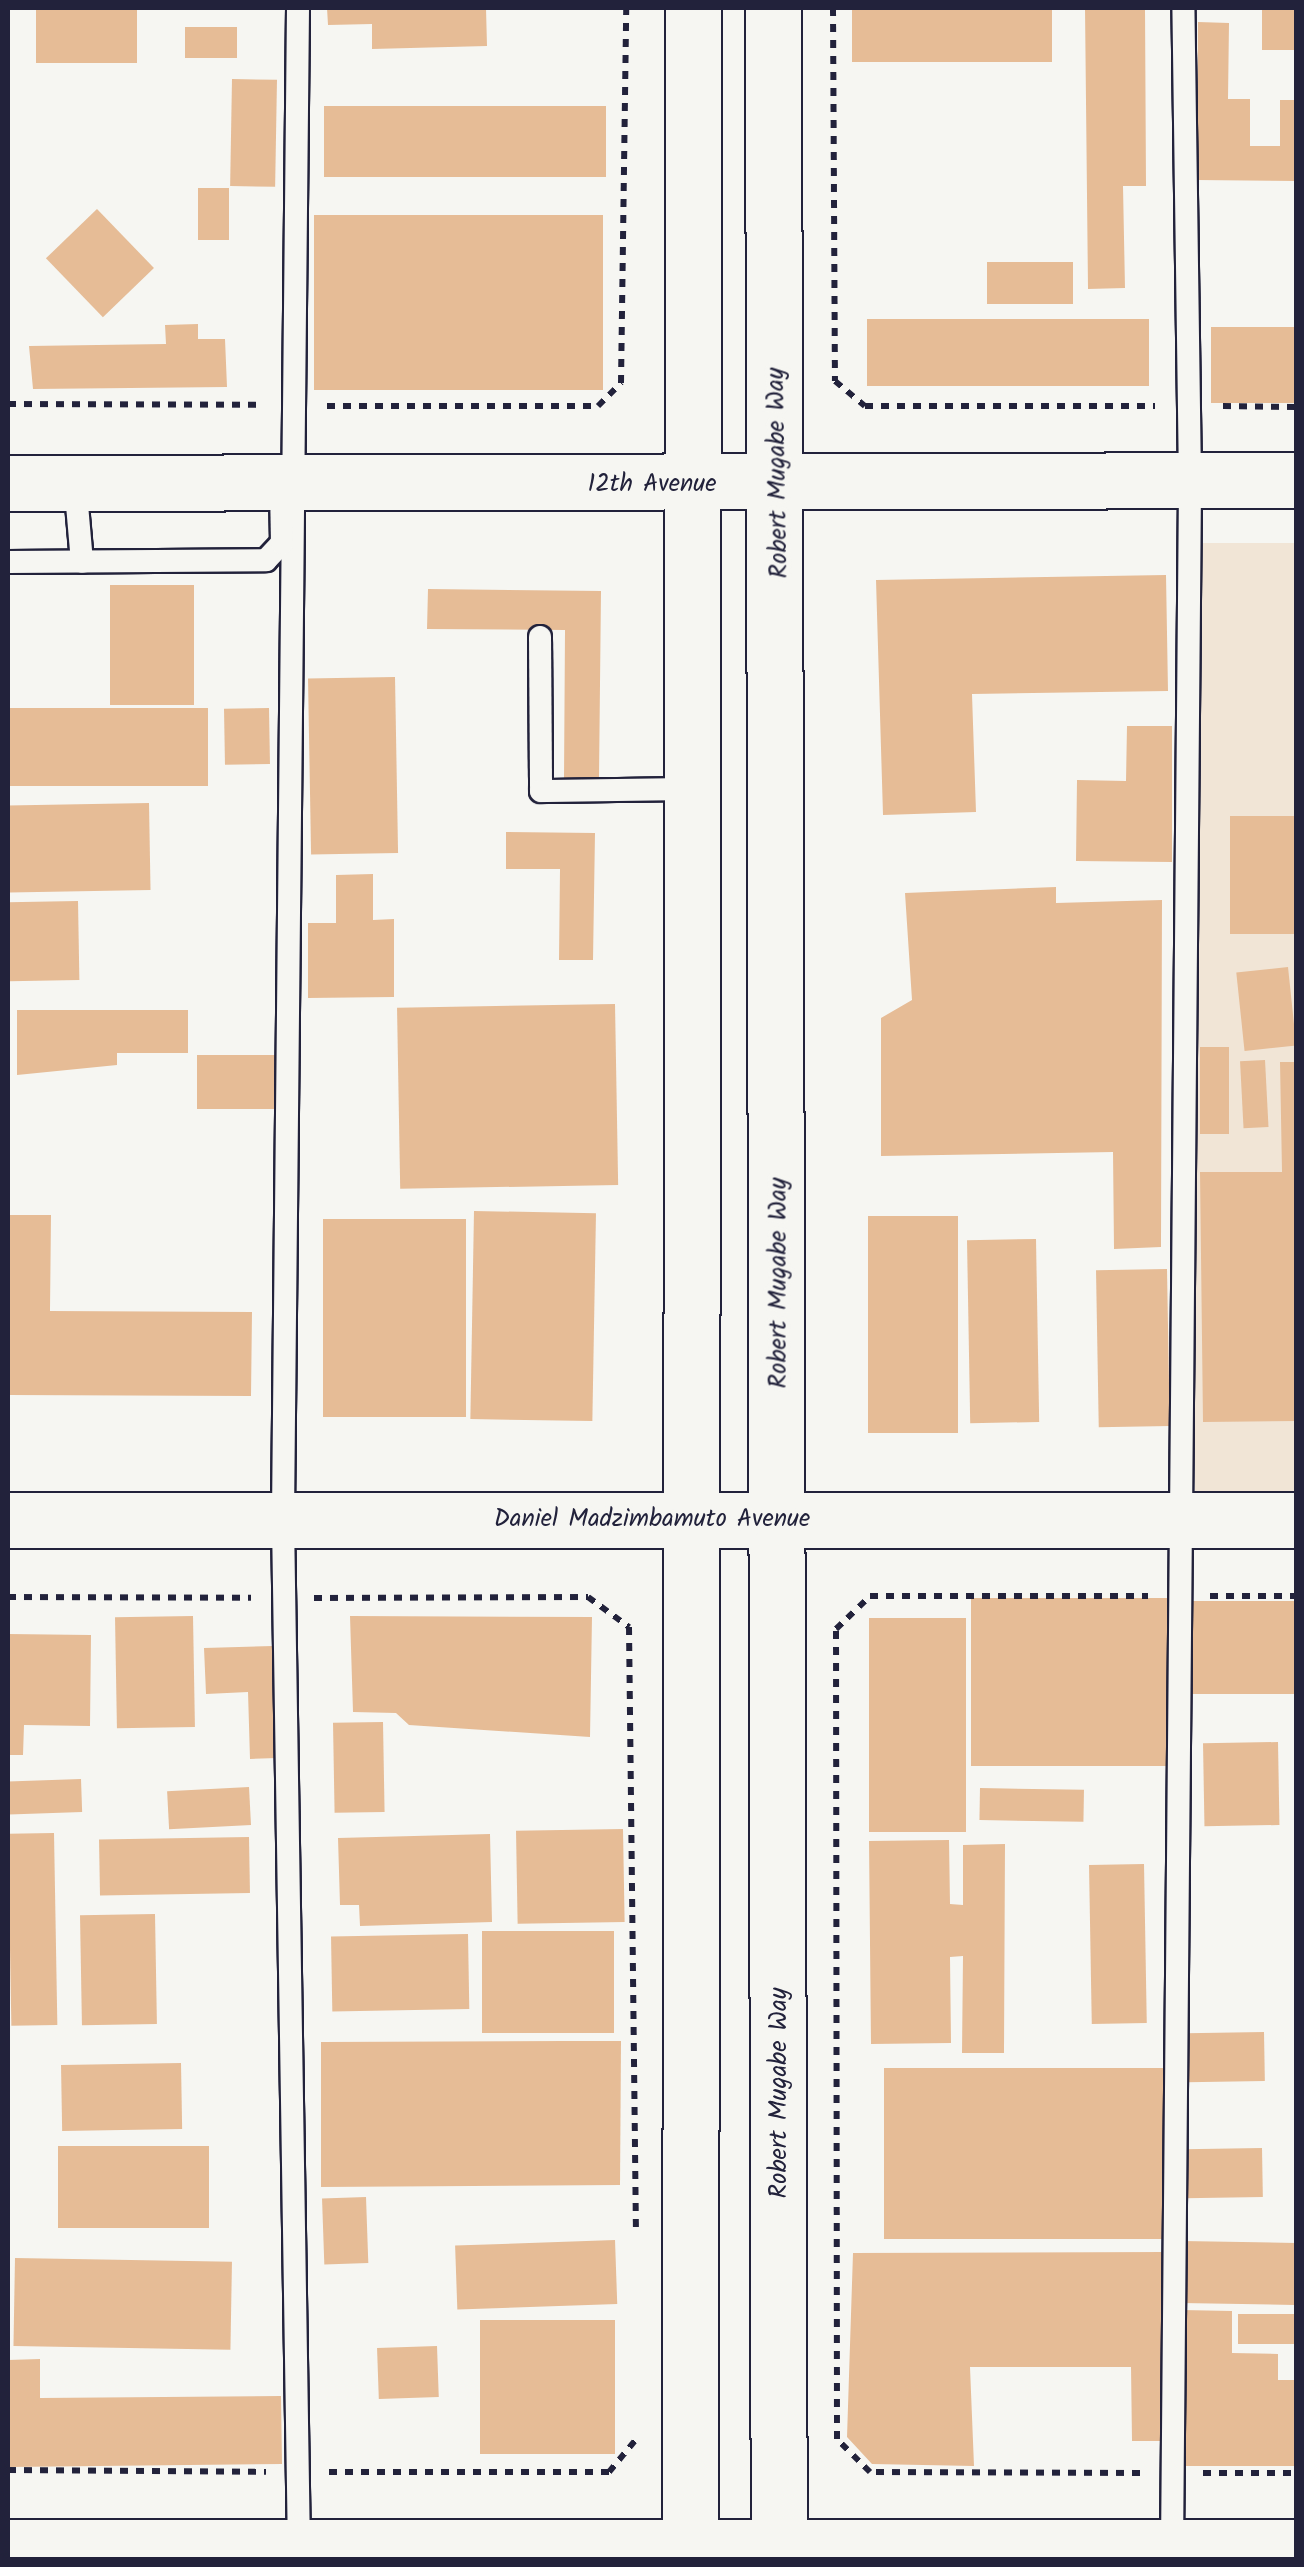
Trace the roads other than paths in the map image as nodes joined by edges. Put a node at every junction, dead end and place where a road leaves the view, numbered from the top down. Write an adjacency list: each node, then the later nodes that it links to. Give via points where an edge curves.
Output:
1 (298, 8): 9 (lane, via 298,406)
2 (693, 8): 10 (main road)
3 (773, 8): 11 (main road, Robert Mugabe Way)
4 (1182, 8): 5 (lane)
5 (1190, 480): 6 (main road, 12th Avenue); 11 (main road, 12th Avenue); 18 (lane)
6 (1296, 480)
7 (75, 482): 8 (main road, 12th Avenue); 9 (main road, 12th Avenue); 13 (lane)
8 (8, 483)
9 (290, 483): 10 (main road, 12th Avenue); 13 (lane, via 282,542 271,558); 21 (lane)
10 (694, 484): 11 (main road, 12th Avenue); 15 (main road)
11 (779, 486): 17 (main road, Robert Mugabe Way)
12 (8, 562): 13 (lane)
13 (82, 562)
14 (540, 637): 15 (lane, via 541,791)
15 (693, 789): 16 (main road)
16 (692, 1518): 17 (main road, Daniel Madzimbamuto Avenue); 21 (main road, Daniel Madzimbamuto Avenue); 26 (main road)
17 (779, 1518): 18 (main road, Daniel Madzimbamuto Avenue); 27 (main road, Robert Mugabe Way)
18 (1182, 1519): 20 (main road, Daniel Madzimbamuto Avenue); 29 (lane)
19 (8, 1520): 21 (main road, Daniel Madzimbamuto Avenue)
20 (1296, 1520)
21 (283, 1521): 24 (lane)
22 (8, 2544): 24 (street)
23 (1296, 2544): 29 (street)
24 (298, 2550): 25 (street)
25 (519, 2551): 26 (street)
26 (690, 2551): 27 (street)
27 (779, 2552): 28 (street)
28 (985, 2552): 29 (street)
29 (1172, 2552)

